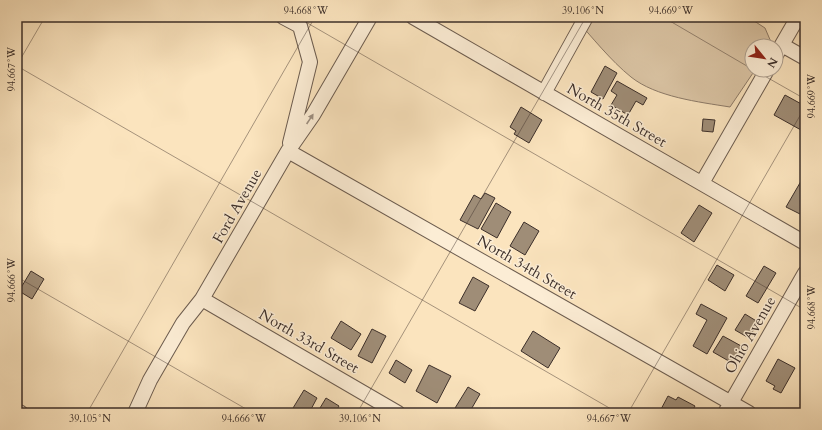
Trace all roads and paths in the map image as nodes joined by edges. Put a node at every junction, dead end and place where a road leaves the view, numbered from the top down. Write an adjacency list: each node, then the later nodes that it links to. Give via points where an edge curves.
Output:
1 (283, 17): 11 (street, via 300,26 310,62)
2 (370, 17): 11 (street, Ford Avenue, one-way to 2, via 313,115)
3 (413, 17): 10 (street, North 35th Street)
4 (586, 17): 10 (street)
5 (798, 17): 6 (street)
6 (784, 41)
7 (784, 52): 8 (street)
8 (805, 58)
9 (762, 78): 12 (street)
10 (544, 93): 12 (street, North 35th Street)
11 (288, 151): 15 (street, Ford Avenue); 16 (street, North 34th Street)
12 (702, 183): 13 (street, North 35th Street)
13 (805, 243)
14 (805, 273): 16 (street, Ohio Avenue)
15 (202, 299): 19 (street, Ford Avenue, via 183,323 150,380); 20 (street, North 33rd Street)
16 (728, 408): 21 (street, North 34th Street)
17 (17, 411): 18 (street)
18 (21, 413)
19 (135, 413)
20 (398, 413)
21 (749, 413)

